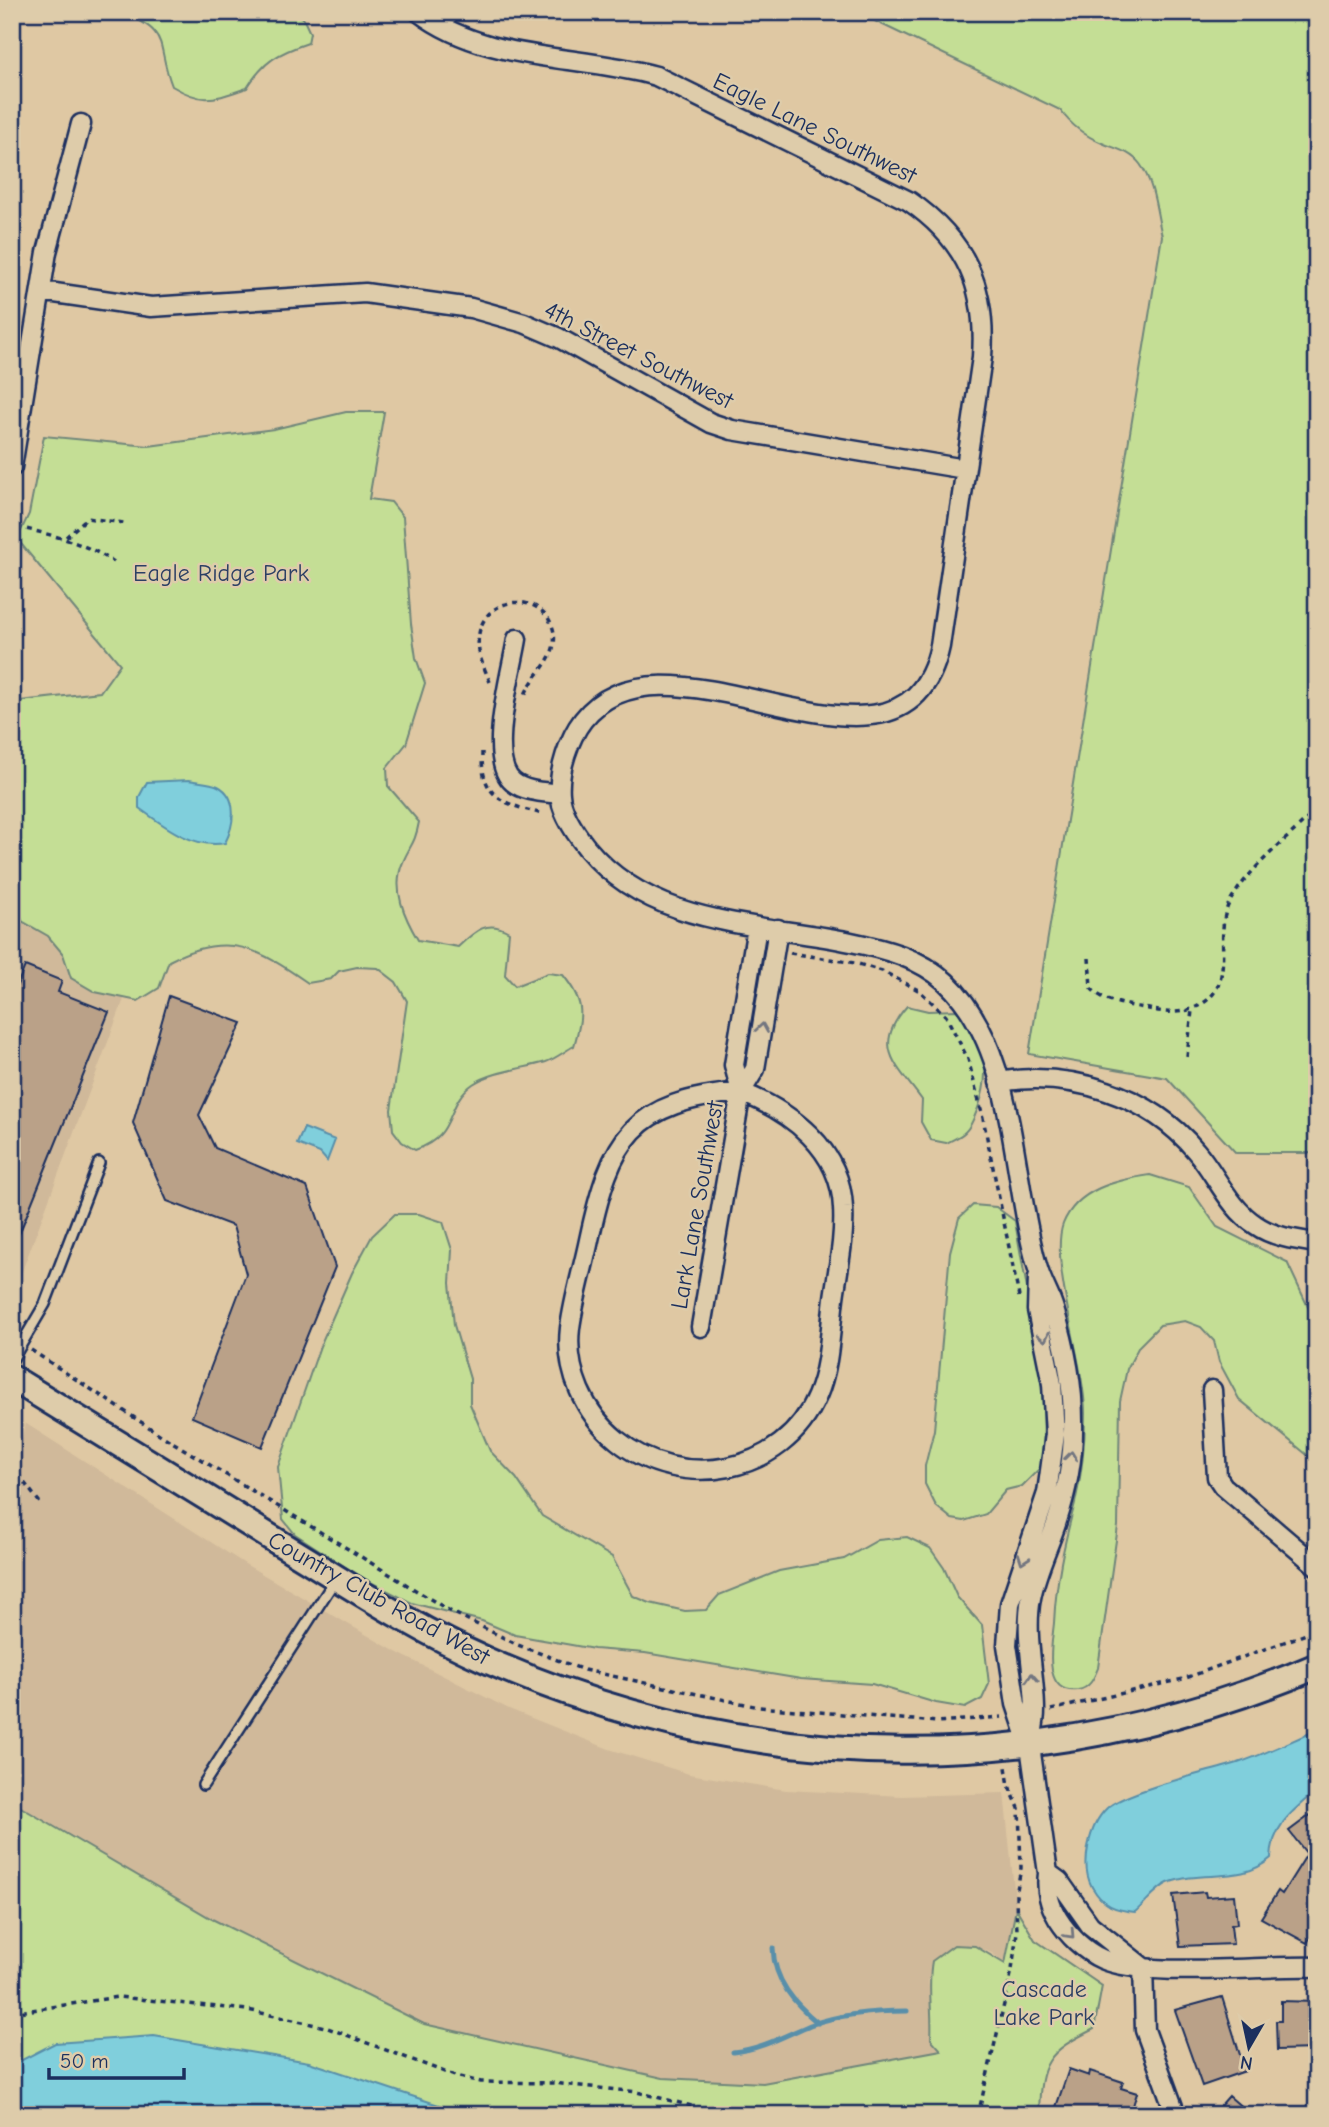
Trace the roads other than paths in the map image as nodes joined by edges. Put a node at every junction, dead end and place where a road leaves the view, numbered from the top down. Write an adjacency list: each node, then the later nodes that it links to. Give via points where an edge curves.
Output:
1 (419, 12): 5 (street, Eagle Lane Southwest, via 464,40 656,76 933,217 962,254 983,310 982,357)
2 (81, 124): 3 (street, via 58,201)
3 (41, 291): 4 (street); 5 (street, 4th Street Southwest, via 151,307 365,293 471,308 559,338 711,423)
4 (12, 467)
5 (965, 469): 7 (street, Eagle Lane Southwest, via 938,657 928,684 915,699 900,709 867,717 687,688 636,685 595,706 579,726 569,748)
6 (517, 639): 7 (street, via 500,741 504,770 523,788)
7 (560, 794): 8 (street, via 573,827 613,876 686,913)
8 (757, 927): 9 (street); 11 (street, Lark Lane Southwest, via 734,1065)
9 (778, 929): 10 (street, via 870,946 929,968 949,984 979,1025); 11 (street, Lark Lane Southwest, one-way to 9, via 755,1069)
10 (999, 1082): 13 (street, via 1043,1079 1084,1085 1150,1109 1197,1151 1255,1225); 21 (street, via 1038,1270 1054,1306 1070,1379 1073,1420 1063,1502 1032,1597 1035,1713)
11 (741, 1092): 11 (street, via 677,1101 626,1138 599,1193 570,1329 572,1370 588,1408 624,1446 673,1468 723,1469 774,1449 807,1416 825,1373 843,1230 841,1191 811,1134 767,1102); 14 (street, Lark Lane Southwest)
12 (99, 1163): 15 (lane, via 45,1304)
13 (1317, 1243)
14 (702, 1326)
15 (12, 1360)
16 (12, 1378): 19 (main road, Country Club Road West)
17 (1212, 1390): 18 (street, via 1217,1477)
18 (1317, 1566)
19 (336, 1577): 21 (main road, Country Club Road West, via 485,1660 645,1716 733,1735 822,1746 916,1750); 22 (lane)
20 (1317, 1666): 21 (main road, Country Club Road West, via 1161,1720)
21 (1030, 1746): 23 (street, via 1048,1873 1059,1881 1090,1925)
22 (203, 1785)
23 (1143, 1967): 24 (street); 25 (street, via 1146,2030)
24 (1317, 1967)
25 (1176, 2115)

